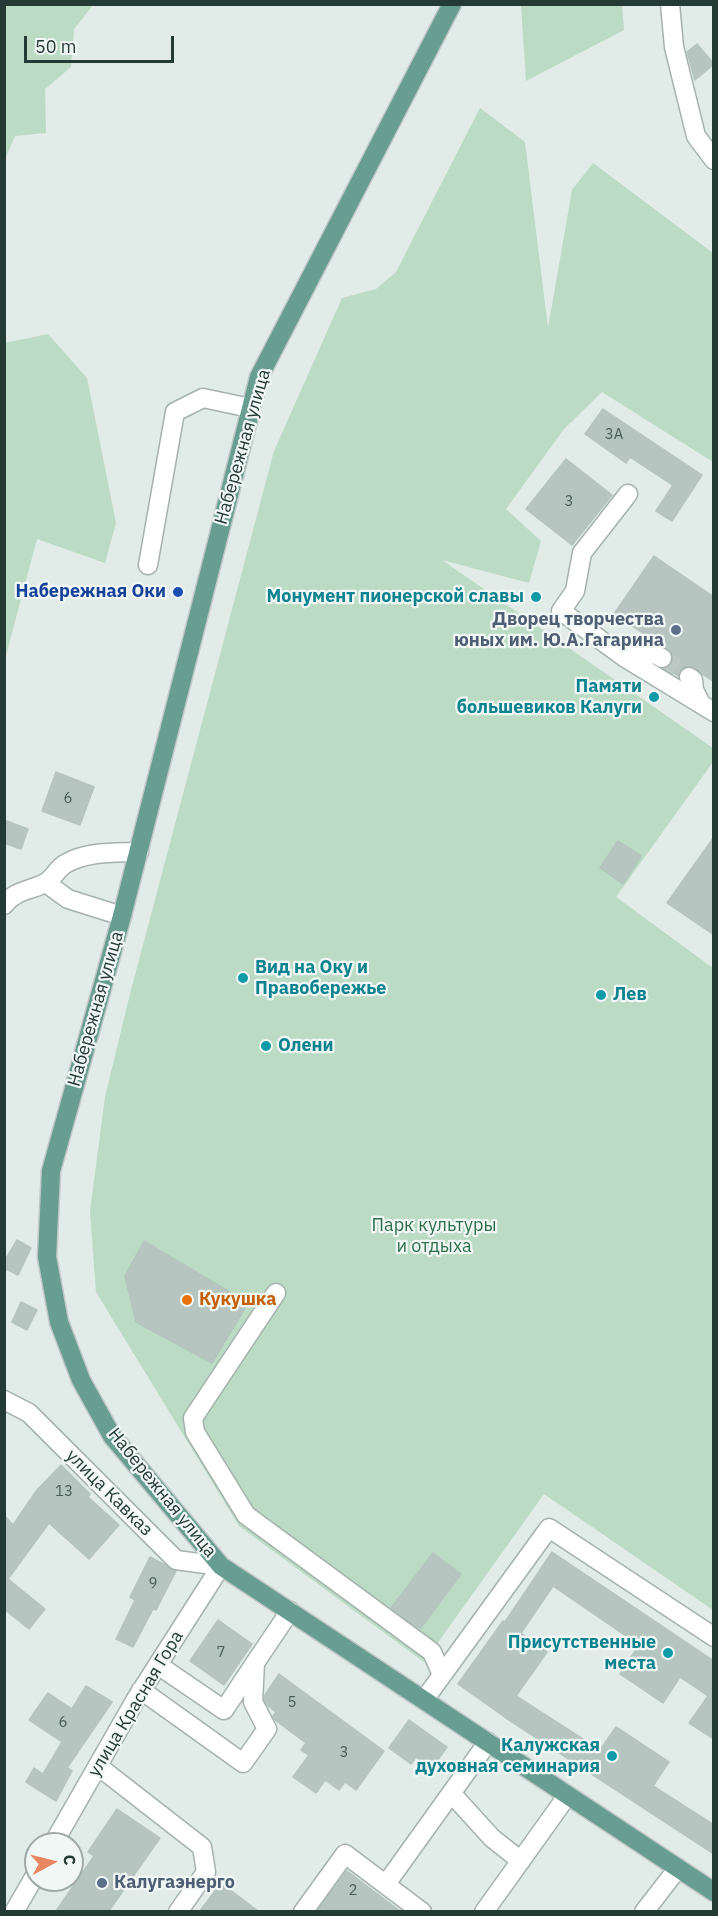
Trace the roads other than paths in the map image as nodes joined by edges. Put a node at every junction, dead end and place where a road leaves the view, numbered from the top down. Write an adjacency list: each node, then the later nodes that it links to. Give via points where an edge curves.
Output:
1 (452, 4): 4 (main road, Набережная улица, via 259,377)
2 (670, 4): 3 (street, via 674,47 696,136)
3 (714, 160)
4 (250, 408): 6 (street, via 203,398 175,412); 11 (main road, Набережная улица)
5 (628, 494): 7 (street, via 582,553 575,591 561,611)
6 (148, 564)
7 (624, 657): 8 (street, via 655,654); 10 (street)
8 (662, 658)
9 (689, 677): 10 (street)
10 (707, 709)
11 (139, 852): 12 (street, via 96,854 64,864); 14 (main road, Набережная улица)
12 (46, 883): 13 (street, via 10,897); 14 (street, via 68,899)
13 (4, 905)
14 (122, 916): 17 (main road, Набережная улица, via 51,1171 47,1257 59,1322 81,1380 107,1427)
15 (276, 1293): 22 (street, via 194,1419 195,1432 246,1515 432,1652)
16 (4, 1400): 17 (street, улица Кавказ, via 29,1413 176,1560)
17 (221, 1566): 18 (main road, Набережная улица); 21 (street, улица Красная Гора)
18 (290, 1611): 20 (street); 24 (main road, Набережная улица)
19 (714, 1637): 22 (street, via 549,1528)
20 (255, 1664): 21 (street, via 224,1710); 23 (street, via 254,1702 267,1729 243,1762)
21 (158, 1665): 23 (street, улица Красная Гора)
22 (442, 1675): 24 (street)
23 (141, 1690): 26 (street, улица Красная Гора)
24 (424, 1700): 25 (main road, Набережная улица)
25 (488, 1742): 27 (street); 28 (main road, Набережная улица)
26 (98, 1766): 29 (street, улица Красная Гора); 36 (street, via 202,1847 206,1872)
27 (452, 1794): 30 (street, via 492,1838); 32 (street)
28 (567, 1796): 30 (street); 31 (main road, Набережная улица)
29 (60, 1832)
30 (521, 1861): 39 (street)
31 (678, 1868): 34 (main road, Набережная улица); 40 (street)
32 (386, 1884): 37 (street, via 345,1854); 38 (street)
33 (25, 1892): 35 (street)
34 (714, 1892)
35 (14, 1911)
36 (178, 1911)
37 (303, 1911)
38 (422, 1911)
39 (484, 1911)
40 (644, 1911)

